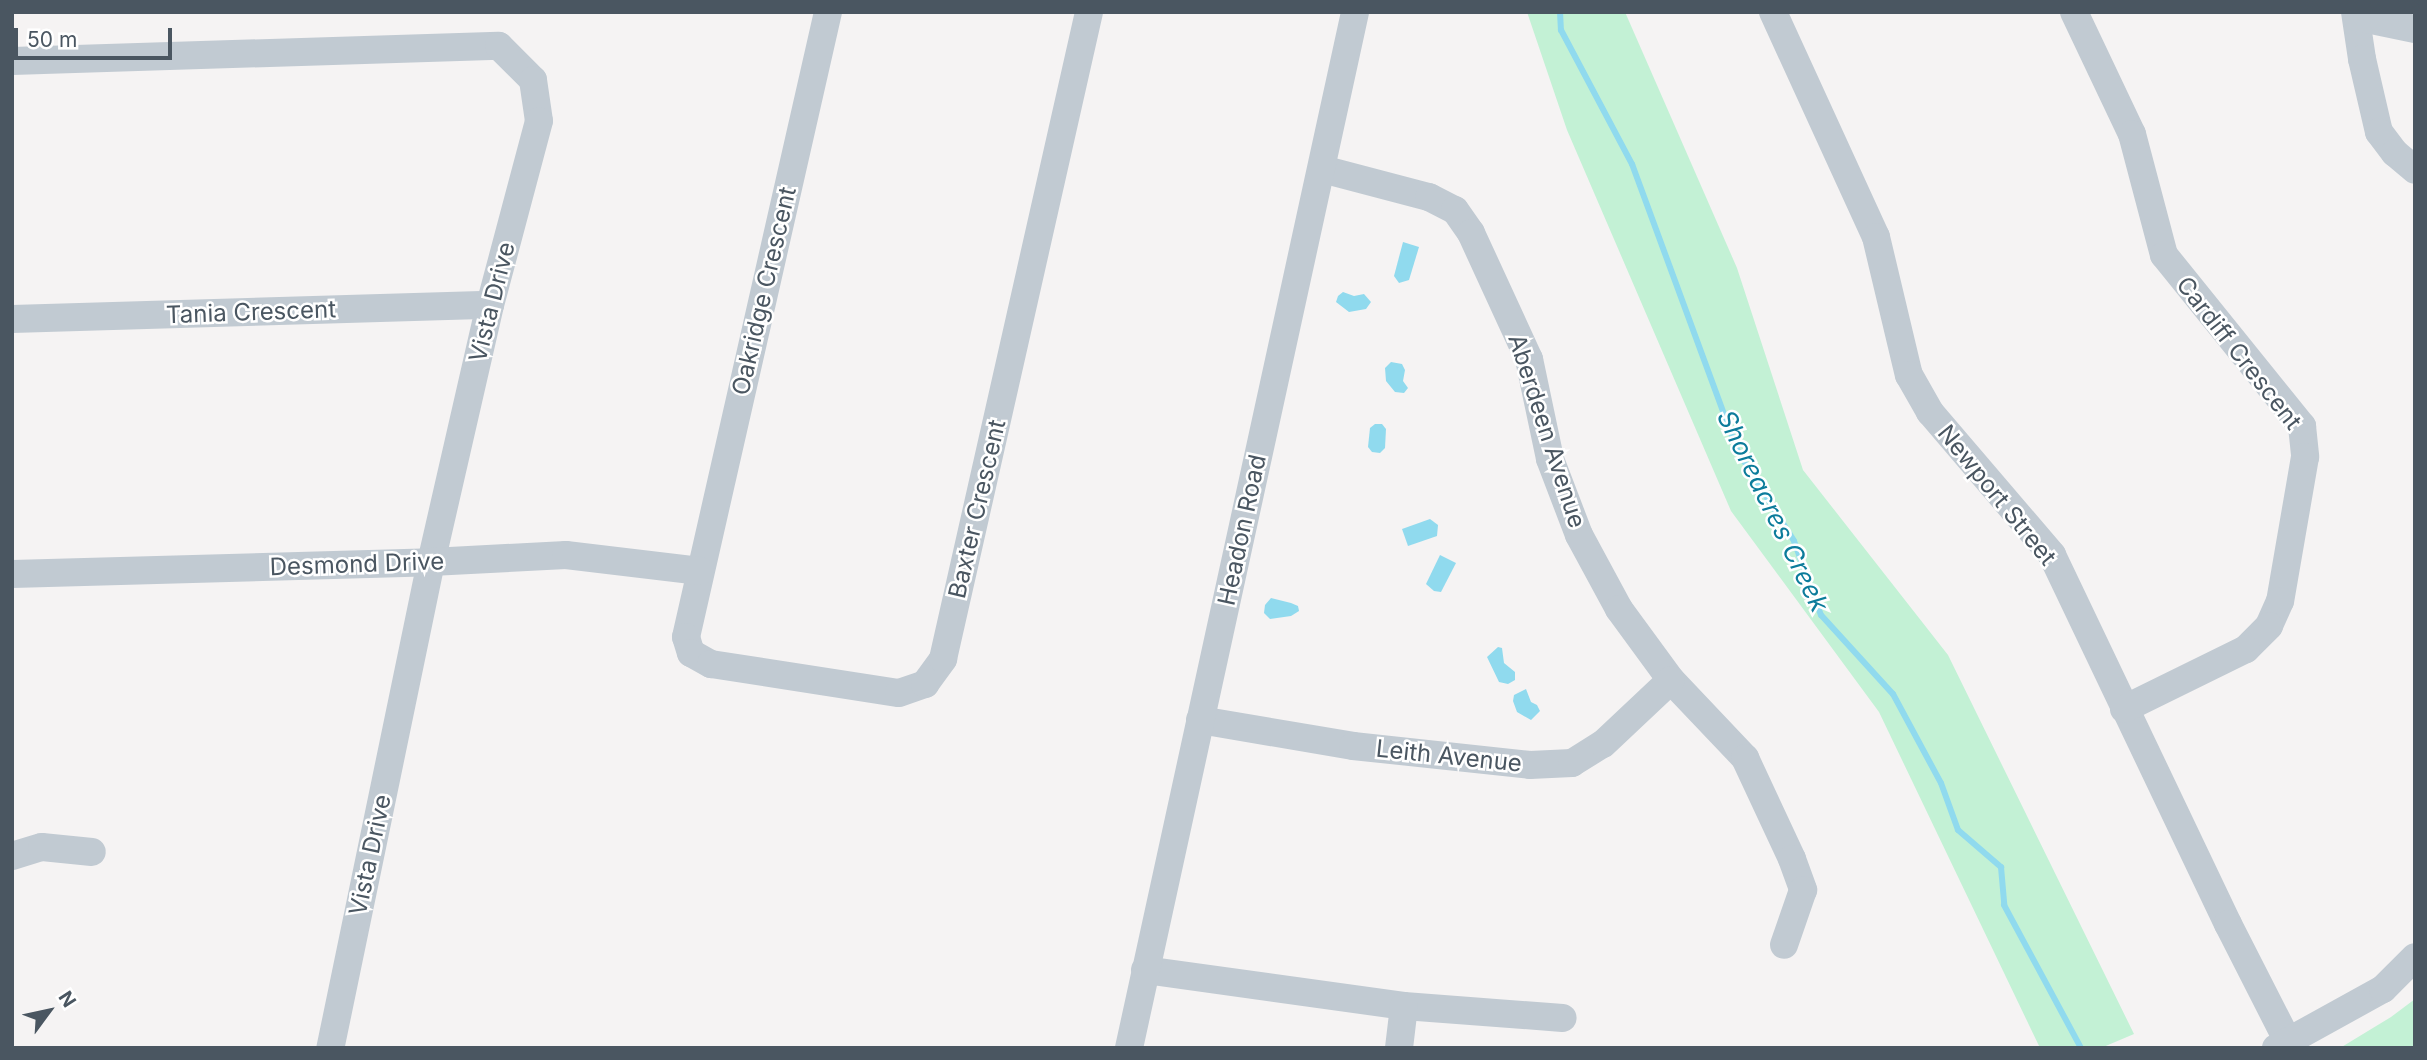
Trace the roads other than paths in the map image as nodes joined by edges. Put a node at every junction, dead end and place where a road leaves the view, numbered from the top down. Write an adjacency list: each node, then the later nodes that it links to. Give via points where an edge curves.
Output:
1 (828, 12): 14 (street, Oakridge Crescent)
2 (1089, 12): 14 (street, Baxter Crescent, via 943,659 925,684 899,693 711,664 691,653 687,638)
3 (1355, 12): 9 (street, Headon Road)
4 (1773, 12): 17 (street, Newport Street, via 1876,237 1909,375 1930,412 2052,555)
5 (2074, 12): 17 (street, Cardiff Crescent, via 2132,134 2164,255 2302,426 2305,457 2280,601 2269,626 2246,649)
6 (2356, 15): 7 (street); 10 (street, via 2379,132)
7 (2415, 29)
8 (12, 61): 11 (street, Vista Drive, via 499,46 533,80 539,121)
9 (1322, 169): 16 (street, Aberdeen Avenue, via 1429,197 1455,210 1471,233 1529,359 1550,459 1578,535 1619,609); 18 (street, Headon Road)
10 (2415, 170)
11 (490, 305): 12 (street, Tania Crescent); 13 (street, Vista Drive)
12 (12, 319)
13 (431, 562): 14 (street, Desmond Drive, via 566,555); 15 (street, Desmond Drive); 27 (street, Vista Drive)
14 (700, 571)
15 (12, 574)
16 (1671, 680): 18 (street, Leith Avenue, via 1603,744 1572,763 1530,765 1353,746); 21 (street, Aberdeen Avenue, via 1745,758 1792,859 1803,890)
17 (2124, 709): 26 (street, Newport Street)
18 (1200, 720): 23 (street, Headon Road)
19 (92, 852): 20 (street, via 43,847)
20 (12, 856)
21 (1784, 945)
22 (2415, 957): 26 (street, via 2383,989)
23 (1145, 970): 24 (street); 28 (street, Headon Road)
24 (1404, 1006): 25 (street); 29 (street)
25 (1563, 1018)
26 (2282, 1045)
27 (330, 1048)
28 (1129, 1048)
29 (1399, 1048)

